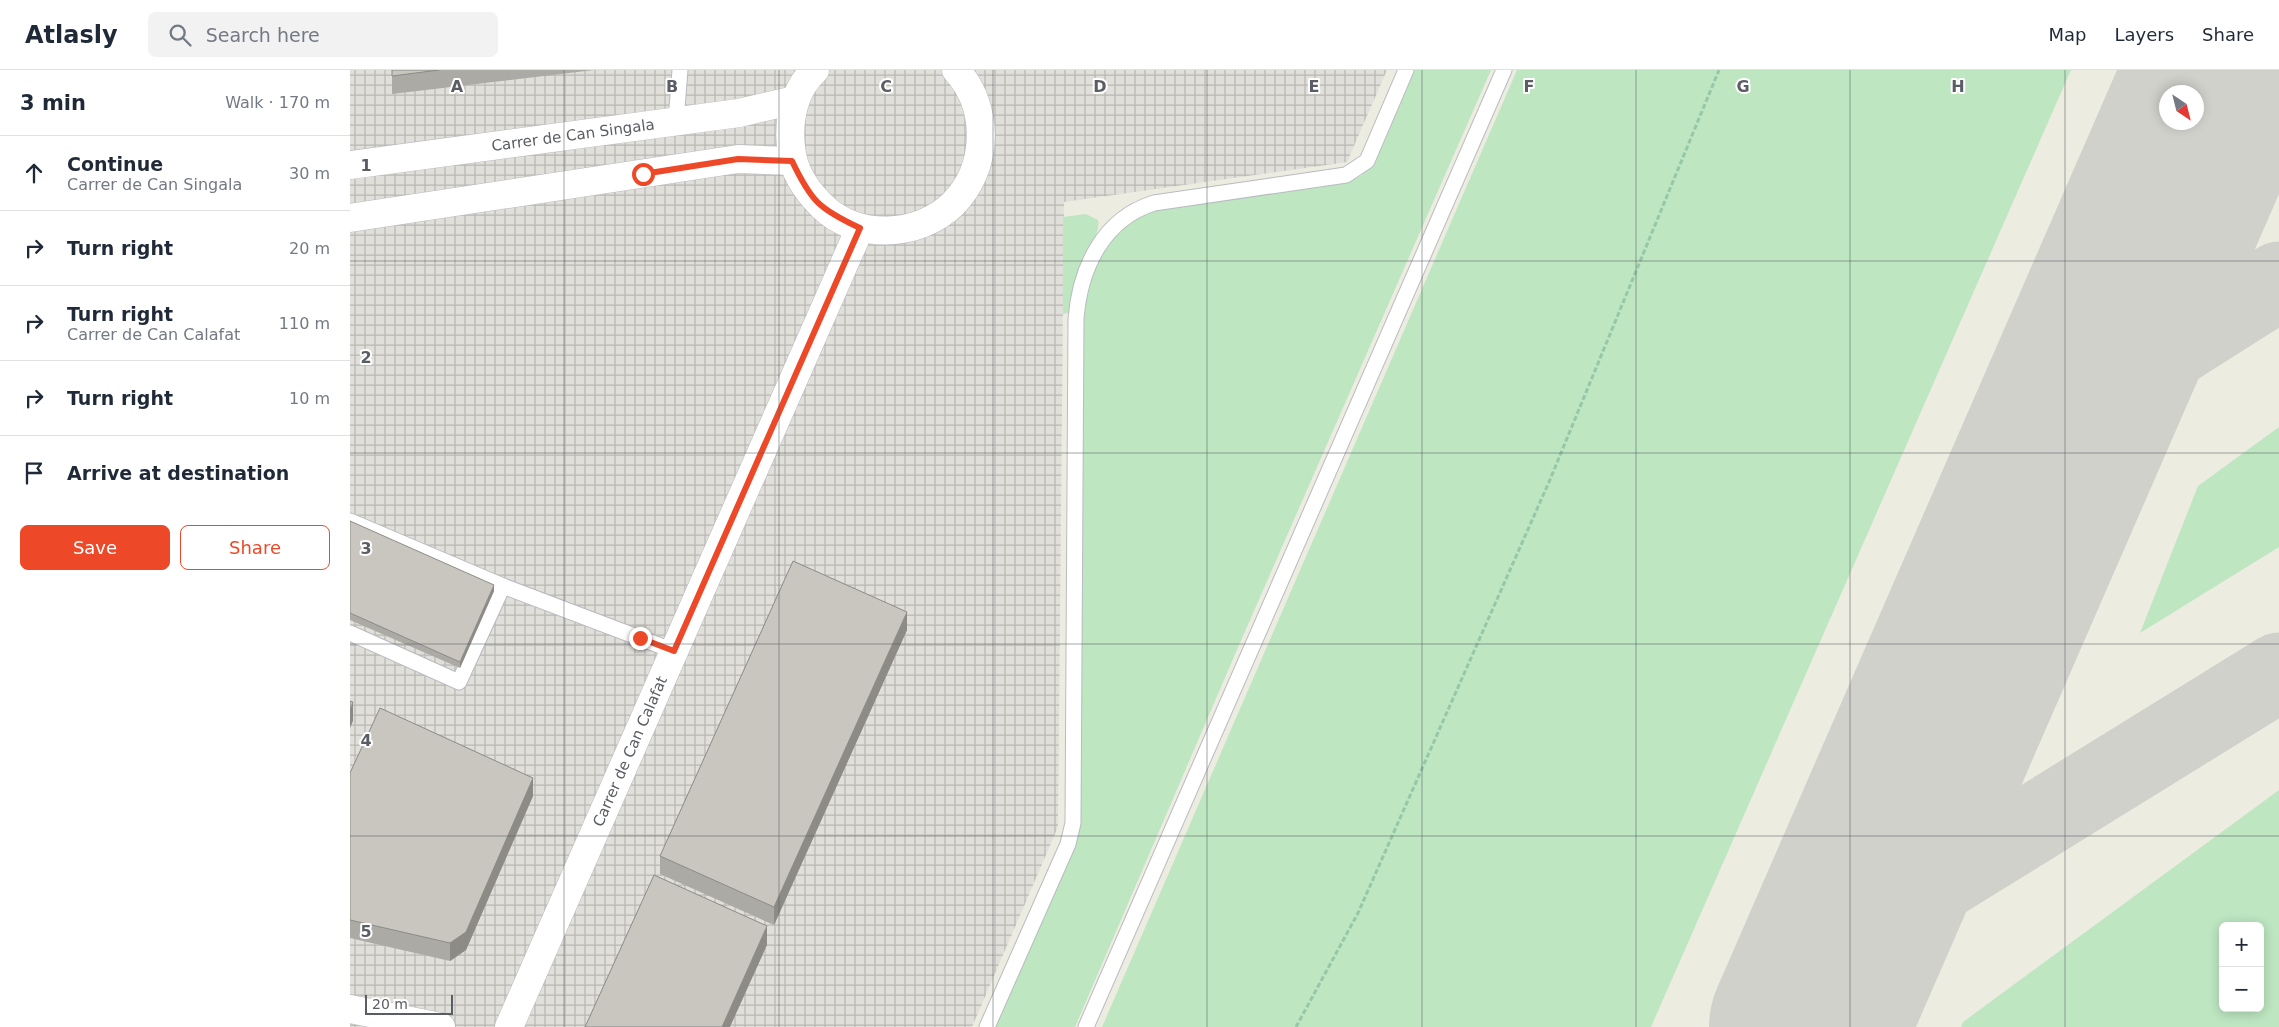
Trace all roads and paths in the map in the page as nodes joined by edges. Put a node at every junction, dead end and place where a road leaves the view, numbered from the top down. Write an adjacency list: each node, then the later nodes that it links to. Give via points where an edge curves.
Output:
1 (680, 70): 8 (lane)
2 (814, 70): 7 (street)
3 (956, 70): 12 (street, via 966,82 979,112 982,145 972,177 952,204 925,223 892,231)
4 (1406, 70): 20 (lane, via 1367,161 1358,169 1346,175 1154,203 1139,208 1121,218 1111,229 1085,272 1076,319 1073,824 1068,844)
5 (1504, 70): 21 (lane)
6 (1719, 70): 22 (path, via 1549,482 1358,913)
7 (795, 100): 8 (street, Carrer de Can Singala, via 739,114); 9 (street, via 789,130)
8 (676, 121): 10 (street, Carrer de Can Singala)
9 (792, 161): 11 (street, via 738,159); 12 (street, via 806,191 830,214)
10 (350, 165)
11 (350, 218)
12 (860, 228): 16 (street, Carrer de Can Calafat)
13 (350, 521): 14 (lane)
14 (504, 586): 15 (lane, via 459,682); 16 (lane)
15 (350, 633)
16 (674, 651): 19 (street, Carrer de Can Calafat)
17 (350, 1009): 18 (street)
18 (441, 1027)
19 (509, 1027)
20 (987, 1027)
21 (1086, 1027)
22 (1296, 1027)

